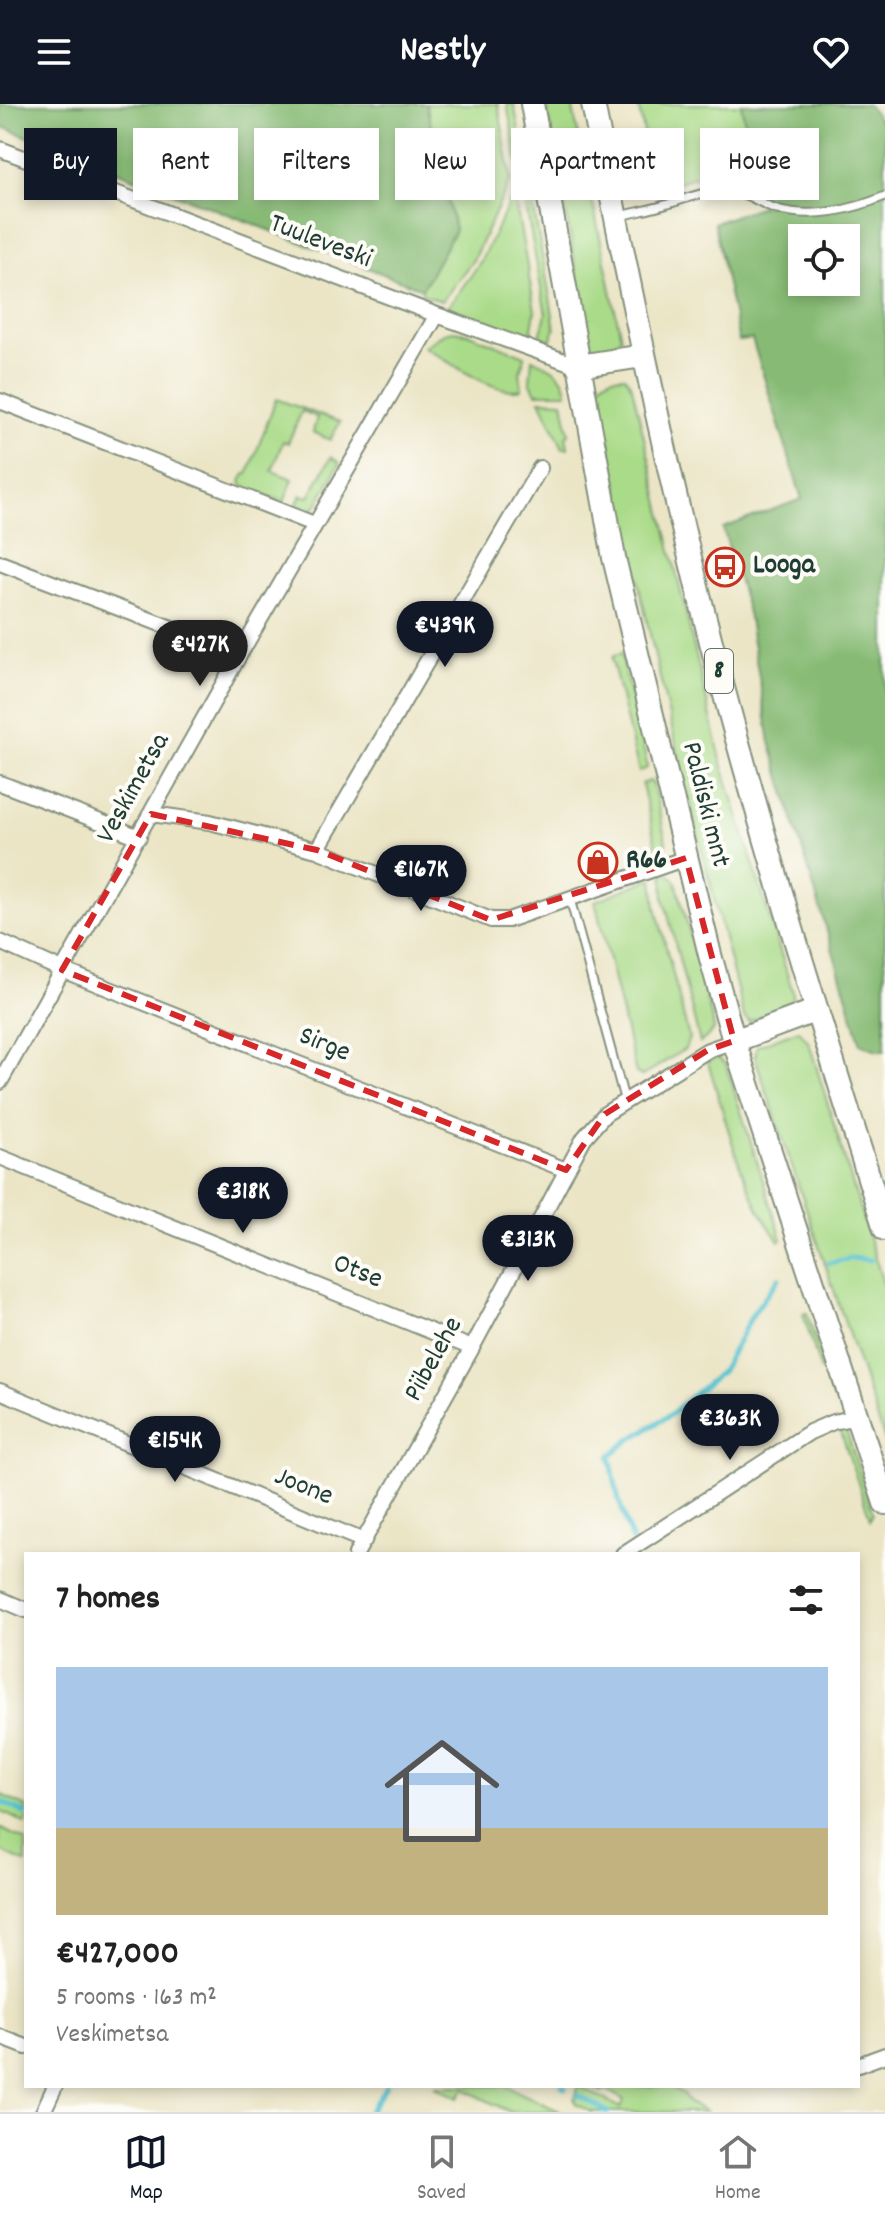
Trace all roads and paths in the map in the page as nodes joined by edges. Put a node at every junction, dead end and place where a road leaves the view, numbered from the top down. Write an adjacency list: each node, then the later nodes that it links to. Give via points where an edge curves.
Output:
1 (532, 104): 8 (main road, Paldiski mnt)
2 (593, 104): 5 (main road, Paldiski mnt / 8)
3 (0, 149): 6 (street, Tuuleveski)
4 (885, 196): 5 (lane, via 841,210 798,214 730,191 697,193)
5 (615, 217): 7 (main road, Paldiski mnt / 8)
6 (437, 315): 8 (street, Tuuleveski); 11 (street, Veskimetsa)
7 (643, 356): 8 (main road); 22 (main road, Paldiski mnt / 8, via 711,641)
8 (578, 366): 18 (main road, Paldiski mnt, via 614,558)
9 (0, 401): 11 (street)
10 (540, 468): 17 (street)
11 (314, 524): 13 (street, Veskimetsa)
12 (0, 563): 13 (street)
13 (240, 654): 15 (street, Veskimetsa)
14 (0, 783): 16 (street)
15 (151, 814): 16 (street, Veskimetsa); 17 (street, via 210,822)
16 (139, 837): 21 (street, Veskimetsa)
17 (317, 850): 19 (street, via 491,920 508,920)
18 (686, 858): 19 (street); 23 (main road, Paldiski mnt)
19 (570, 898): 25 (lane)
20 (0, 942): 21 (street, Sirge)
21 (62, 970): 24 (street, Veskimetsa); 27 (street, Sirge)
22 (817, 1010): 23 (main road); 28 (main road, Paldiski mnt / 8)
23 (734, 1041): 25 (street, Piibelehe, via 708,1050); 31 (main road, Paldiski mnt)
24 (0, 1082)
25 (625, 1102): 27 (street, Piibelehe, via 605,1114 584,1138)
26 (0, 1157): 29 (street, Otse)
27 (566, 1170): 29 (street, Piibelehe)
28 (885, 1229)
29 (472, 1348): 33 (street, Piibelehe)
30 (0, 1391): 33 (street, Joone)
31 (857, 1417): 32 (main road, Paldiski mnt); 34 (street, via 810,1432)
32 (885, 1503)
33 (360, 1548)
34 (626, 1552)
35 (0, 1599): 36 (street)
36 (24, 1609)
37 (0, 2037): 38 (street)
38 (24, 2046)
39 (885, 2055): 40 (street)
40 (860, 2064)
41 (54, 2088): 42 (street)
42 (43, 2112)

